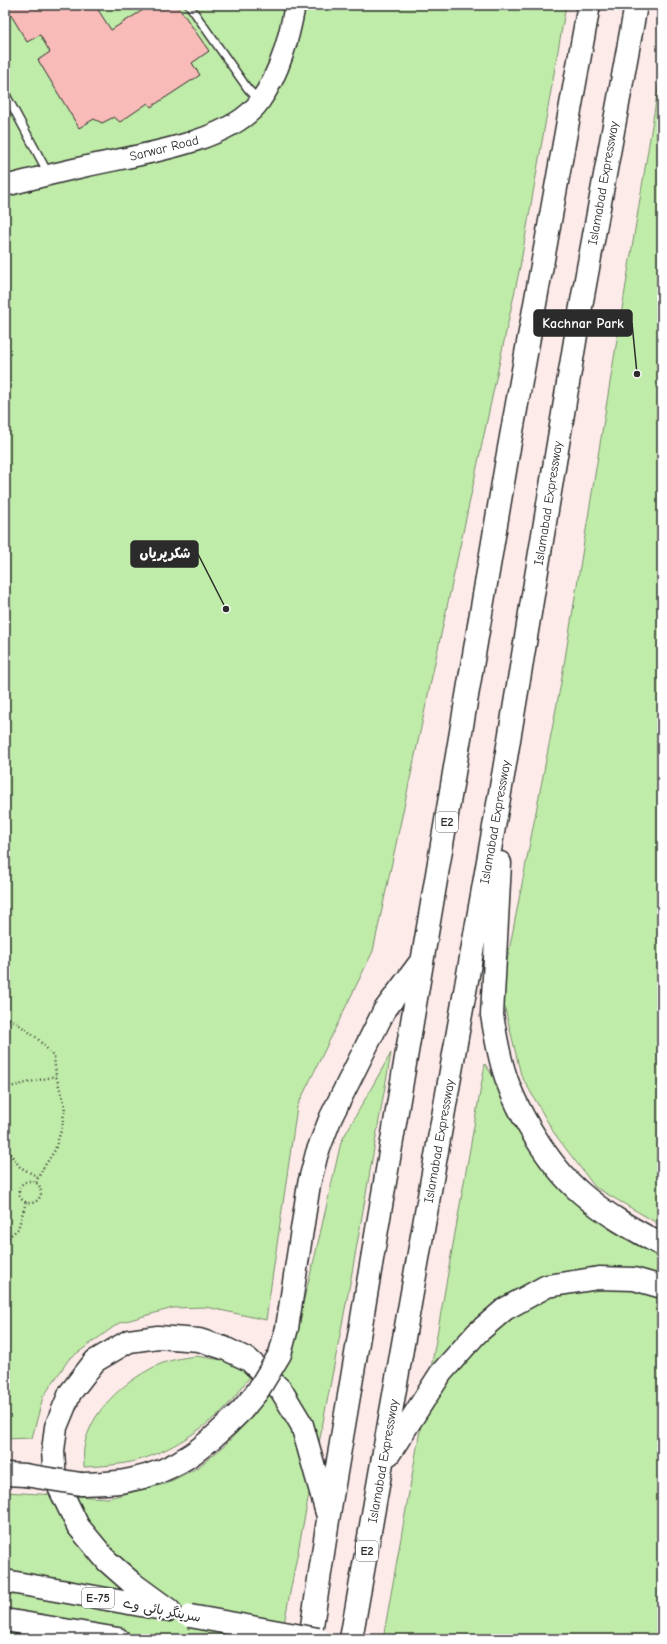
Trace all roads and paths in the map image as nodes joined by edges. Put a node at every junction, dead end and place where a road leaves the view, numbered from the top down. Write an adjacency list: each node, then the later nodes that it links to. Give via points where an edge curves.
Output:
1 (189, 5): 6 (lane, via 248,89)
2 (295, 5): 6 (main road, Sarwar Road, via 286,48)
3 (589, 5): 10 (highway, E2, via 507,459)
4 (636, 5): 9 (highway, Islamabad Expressway / E2, via 578,323)
5 (5, 93): 7 (lane)
6 (260, 101): 7 (main road, Sarwar Road, via 235,124 200,140)
7 (49, 175): 8 (main road, Sarwar Road)
8 (5, 186)
9 (504, 770): 21 (highway, via 492,1014 503,1070 528,1125 564,1176 598,1206); 23 (highway, Islamabad Expressway / E2)
10 (424, 957): 24 (highway, bridge, via 384,1011 317,1153 309,1184 287,1328 280,1354 257,1392 210,1441 171,1468 130,1480 81,1484); 25 (highway, E2)
11 (5, 1018): 12 (path, via 14,1021 37,1038 54,1057)
12 (56, 1076): 13 (path); 15 (path, via 64,1106 62,1128 55,1150)
13 (5, 1088)
14 (5, 1147): 15 (path, via 20,1168)
15 (38, 1177): 16 (path)
16 (36, 1182): 17 (path, via 41,1195 36,1201); 17 (path, via 26,1181 20,1186 20,1197)
17 (26, 1202): 20 (path, via 18,1229)
18 (5, 1223): 19 (path)
19 (5, 1232)
20 (5, 1240)
21 (662, 1245)
22 (662, 1287): 23 (highway, via 634,1279 599,1278 547,1286 505,1309 477,1333 441,1373)
23 (383, 1464): 32 (highway, Islamabad Expressway / E2)
24 (15, 1475)
25 (328, 1520): 27 (highway, via 302,1425 281,1390 249,1360 199,1340 158,1337 129,1341 95,1361 70,1393 56,1427 53,1451 54,1479 78,1526 107,1561 132,1584); 30 (highway, E2)
26 (5, 1581): 27 (highway, سرینگر ہائی وے / E-75)
27 (169, 1610): 31 (highway, سرینگر ہائی وے / E-75, bridge)
28 (5, 1620): 29 (highway)
29 (118, 1639)
30 (310, 1639)
31 (318, 1639)
32 (351, 1639)

